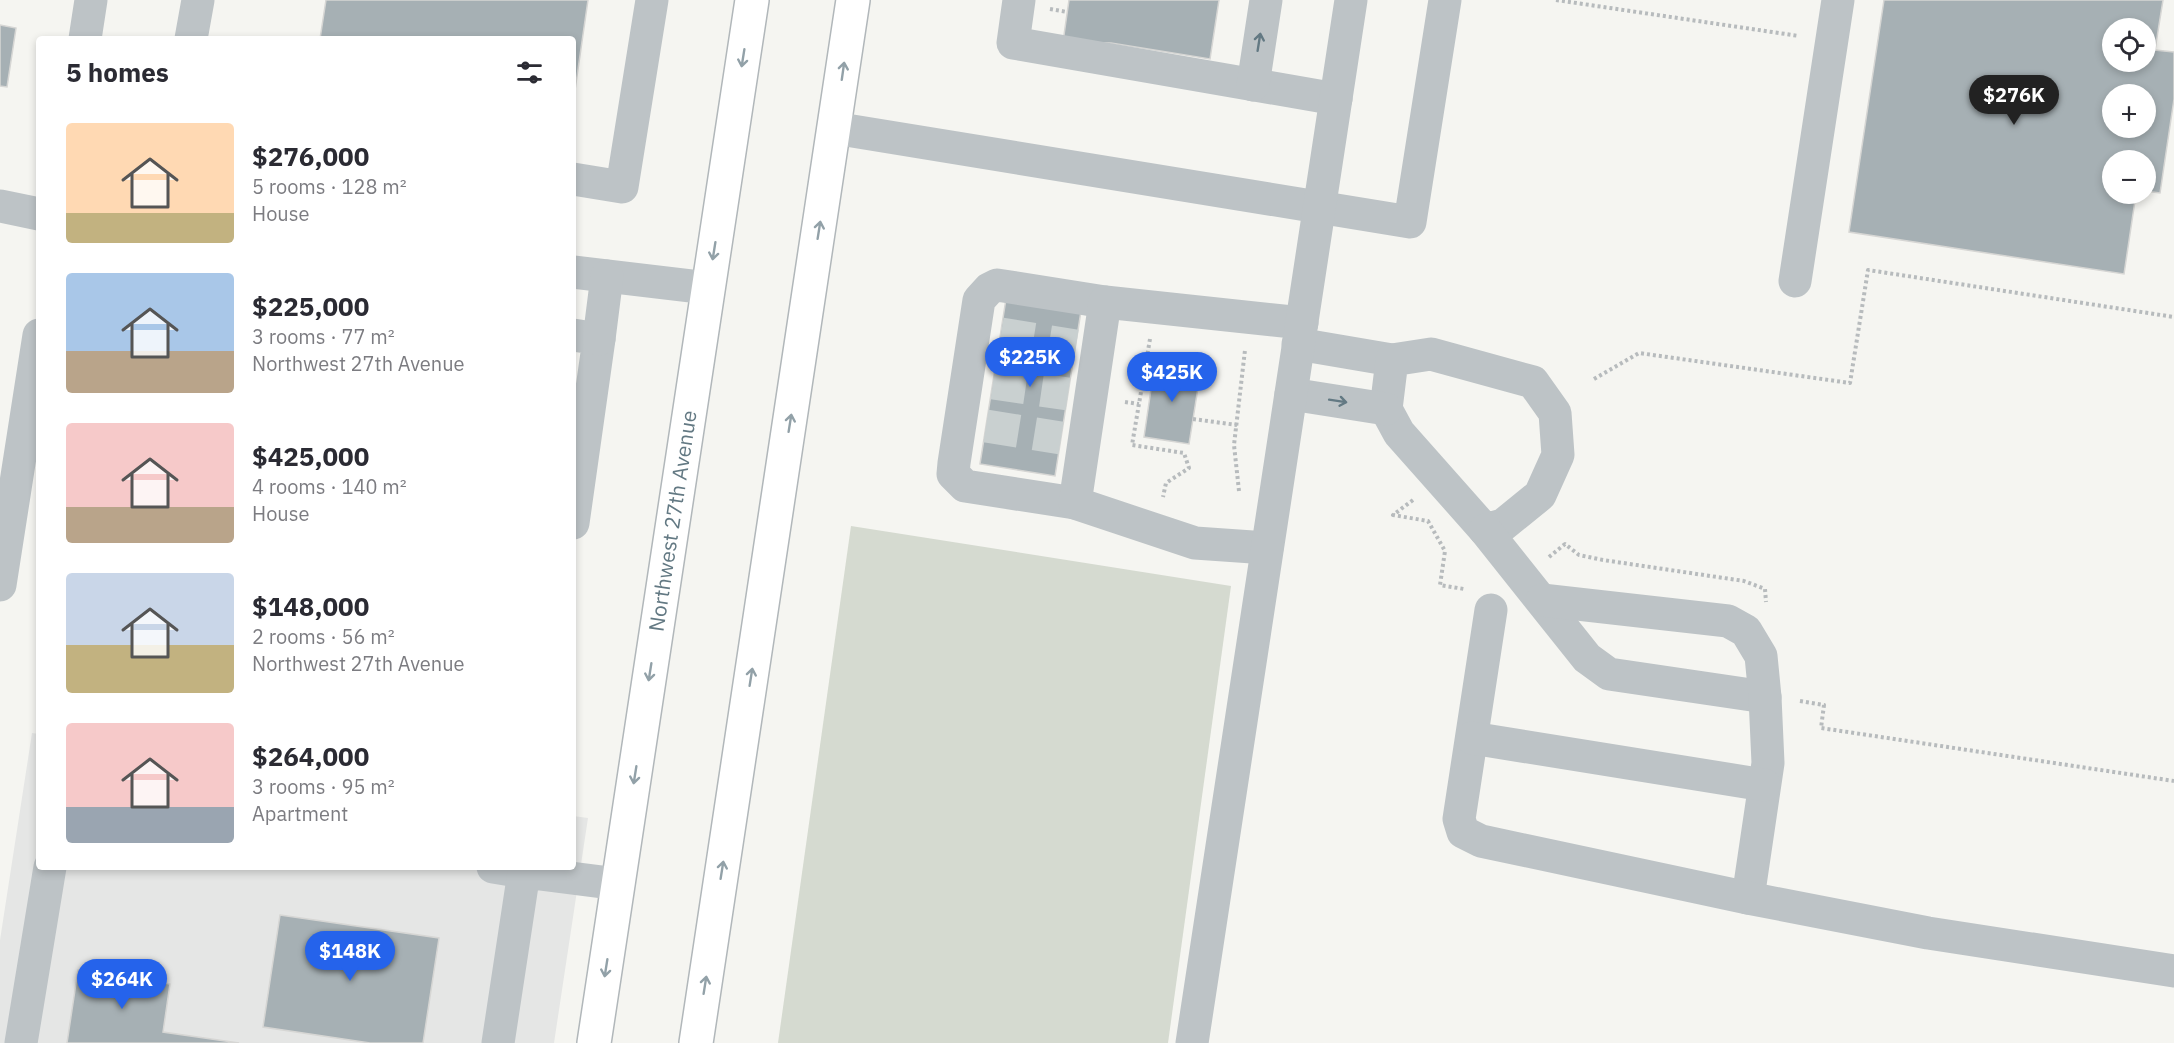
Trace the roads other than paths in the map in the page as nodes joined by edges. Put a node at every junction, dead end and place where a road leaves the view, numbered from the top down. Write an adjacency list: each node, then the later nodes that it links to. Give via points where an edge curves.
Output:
1 (91, 0): 11 (street)
2 (198, 0): 12 (street)
3 (652, 0): 16 (street, via 622,187)
4 (752, 0): 23 (main road, Northwest 27th Avenue, one-way to 23)
5 (853, 0): 15 (main road, one-way to 5)
6 (1019, 0): 13 (street, via 1013,44)
7 (1266, 0): 13 (street, one-way to 7)
8 (1351, 0): 14 (street)
9 (1445, 0): 18 (street, via 1410,222)
10 (1838, 0): 22 (street)
11 (85, 36)
12 (192, 36)
13 (1252, 85): 14 (street)
14 (1336, 99): 18 (street)
15 (834, 128): 18 (street); 50 (main road, one-way to 15)
16 (576, 179)
17 (0, 206): 19 (street)
18 (1319, 206): 25 (street)
19 (36, 213)
20 (576, 272): 21 (street)
21 (607, 276): 23 (street); 26 (street)
22 (1795, 281)
23 (708, 288): 44 (main road, Northwest 27th Avenue, one-way to 44)
24 (1105, 303): 25 (street); 32 (street, via 1087,348 1073,440); 32 (street, via 997,285 979,300 988,332 973,424 953,474 964,486)
25 (1300, 333): 28 (street); 29 (street)
26 (586, 337): 31 (street)
27 (36, 353): 35 (street)
28 (1392, 360): 30 (street); 33 (street, via 1431,354 1533,382 1555,413 1558,455 1540,495 1503,525)
29 (1291, 394): 30 (street, one-way to 30); 34 (street)
30 (1386, 409): 33 (street, via 1399,433)
31 (576, 480)
32 (1075, 503): 34 (street, via 1195,543)
33 (1485, 530): 36 (street)
34 (1268, 548): 51 (street)
35 (0, 585)
36 (1542, 600): 38 (street, via 1587,658 1609,674); 38 (street, via 1728,621 1746,631 1761,656)
37 (1491, 610): 39 (street)
38 (1765, 697): 40 (street, via 1768,763)
39 (1472, 738): 40 (street); 45 (street, via 1459,819 1463,832 1481,841)
40 (1764, 785): 45 (street)
41 (50, 870): 47 (street)
42 (514, 870): 48 (street)
43 (527, 870): 44 (street)
44 (618, 884): 49 (main road, Northwest 27th Avenue, one-way to 49)
45 (1748, 898): 46 (street, via 1928,933)
46 (2174, 971)
47 (21, 1043)
48 (498, 1043)
49 (594, 1043)
50 (696, 1043)
51 (1192, 1043)

